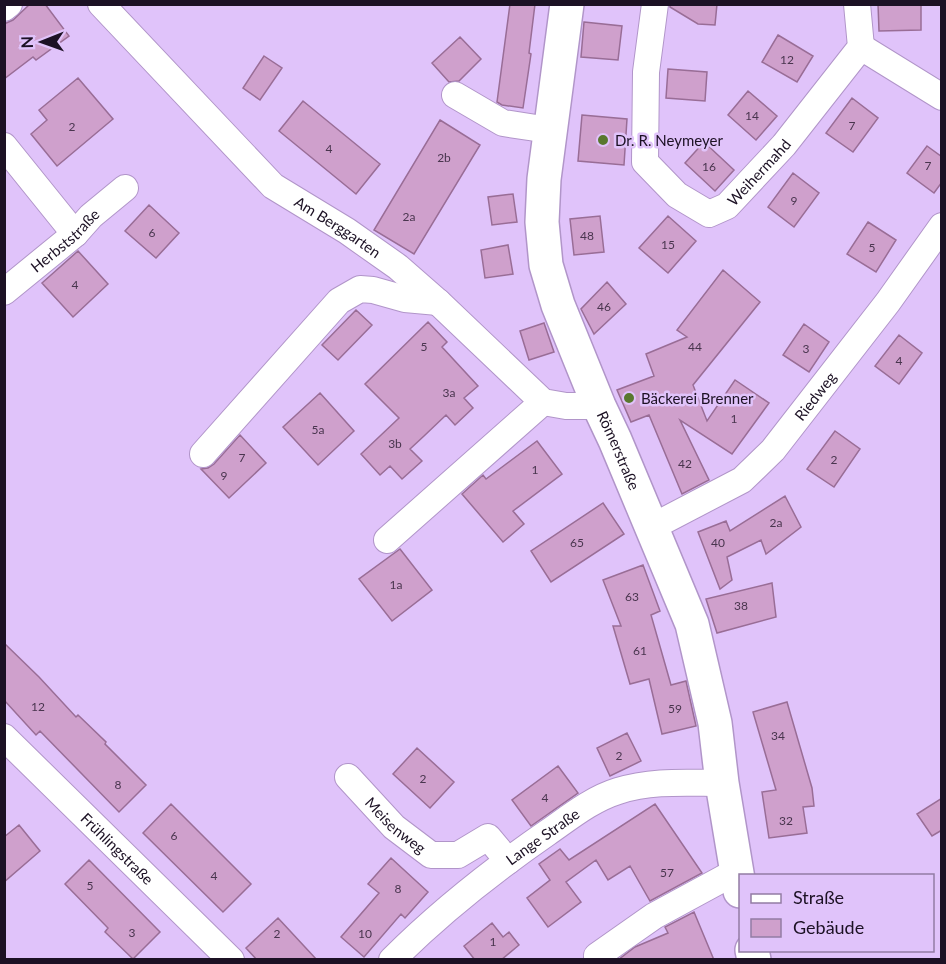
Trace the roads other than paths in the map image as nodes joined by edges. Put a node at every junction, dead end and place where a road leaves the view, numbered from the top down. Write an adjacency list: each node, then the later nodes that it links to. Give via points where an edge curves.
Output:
1 (9, 4): 6 (street)
2 (101, 4): 16 (street, Am Berggarten, via 273,186 399,267)
3 (567, 4): 10 (main road, Römerstraße)
4 (655, 4): 7 (street, Weihermahd, via 646,72 645,162 677,195 709,214 727,206 784,145)
5 (857, 4): 7 (street)
6 (4, 8)
7 (861, 47): 9 (street)
8 (455, 95): 10 (street, via 503,123)
9 (942, 97)
10 (549, 130): 18 (main road, Römerstraße, via 542,222 546,265)
11 (4, 146): 14 (street)
12 (125, 188): 14 (street, Herbststraße)
13 (942, 226): 20 (street, Riedweg, via 773,450 742,480)
14 (75, 234): 15 (street, Herbststraße)
15 (4, 292)
16 (438, 302): 17 (street, Am Berggarten); 19 (street, via 360,289 339,301)
17 (543, 402): 18 (street); 21 (street)
18 (599, 406): 20 (main road, Römerstraße)
19 (203, 454)
20 (652, 527): 24 (main road, Römerstraße, via 692,624 715,723)
21 (387, 540)
22 (4, 737): 27 (street, Frühlingstraße)
23 (348, 777): 25 (street, Meisenweg, via 394,827 431,855 458,855 488,837)
24 (722, 783): 25 (street, Lange Straße, via 647,784 616,792 574,814); 26 (main road, Römerstraße)
25 (508, 861): 28 (street, Lange Straße, via 432,921)
26 (739, 881): 29 (street, via 654,916 597,956)
27 (231, 960)
28 (392, 960)
29 (598, 960)

